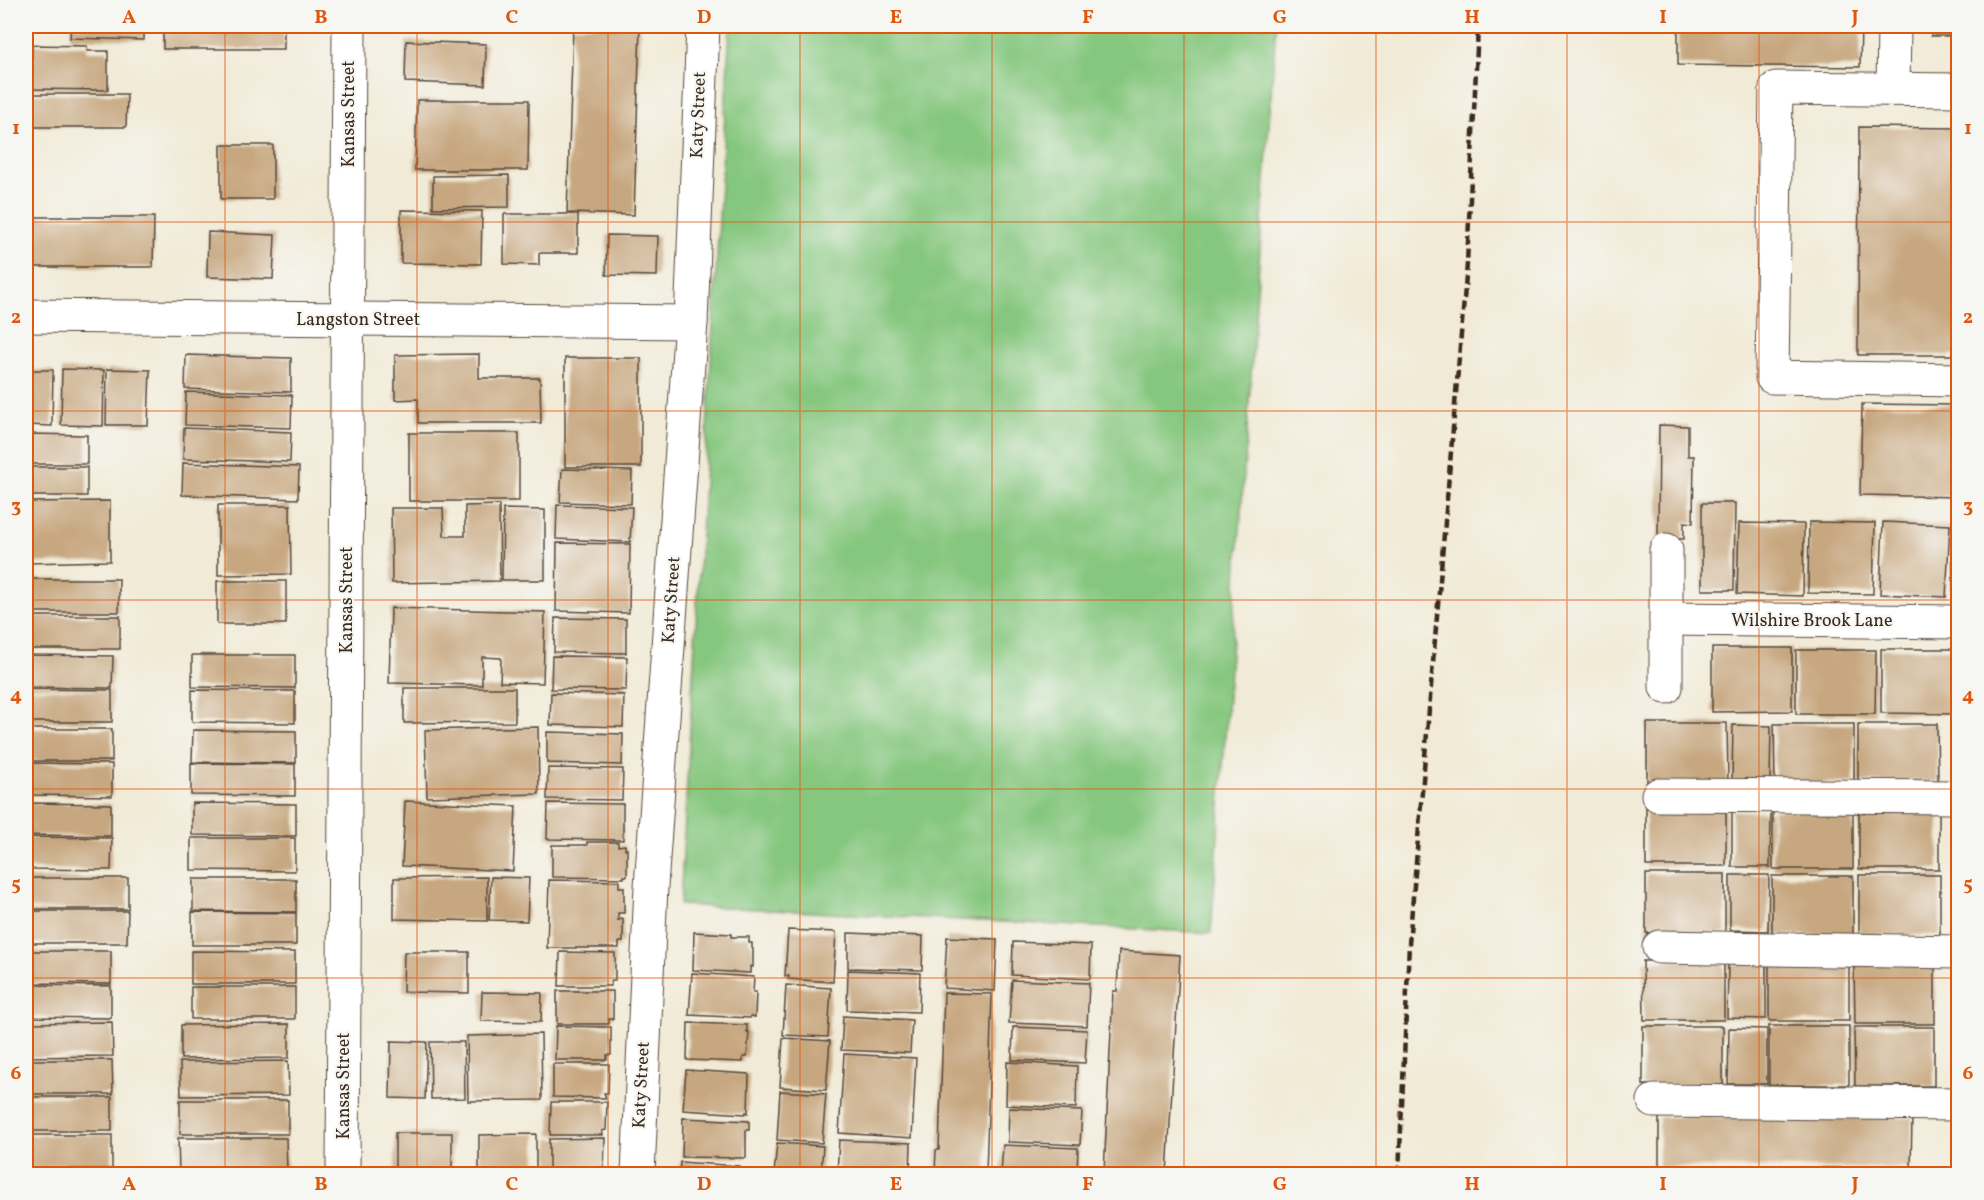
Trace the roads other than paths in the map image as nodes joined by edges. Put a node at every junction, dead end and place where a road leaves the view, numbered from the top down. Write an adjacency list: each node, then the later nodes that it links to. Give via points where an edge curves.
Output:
1 (349, 26): 7 (street, Kansas Street)
2 (703, 26): 8 (street, Katy Street)
3 (1894, 26): 4 (street)
4 (1893, 89): 5 (street); 9 (street, via 1776,88 1772,377)
5 (1959, 90)
6 (26, 316): 7 (street, Langston Street)
7 (349, 320): 8 (street, Langston Street); 20 (street, Kansas Street)
8 (691, 322): 21 (street, Katy Street, via 651,887)
9 (1959, 380)
10 (1666, 550): 11 (street)
11 (1666, 620): 12 (street, Wilshire Brook Lane); 13 (street)
12 (1959, 622)
13 (1665, 687)
14 (1658, 795): 15 (street)
15 (1959, 797)
16 (1659, 947): 17 (street)
17 (1959, 952)
18 (1654, 1101): 19 (street)
19 (1959, 1104)
20 (343, 1174)
21 (638, 1174)

